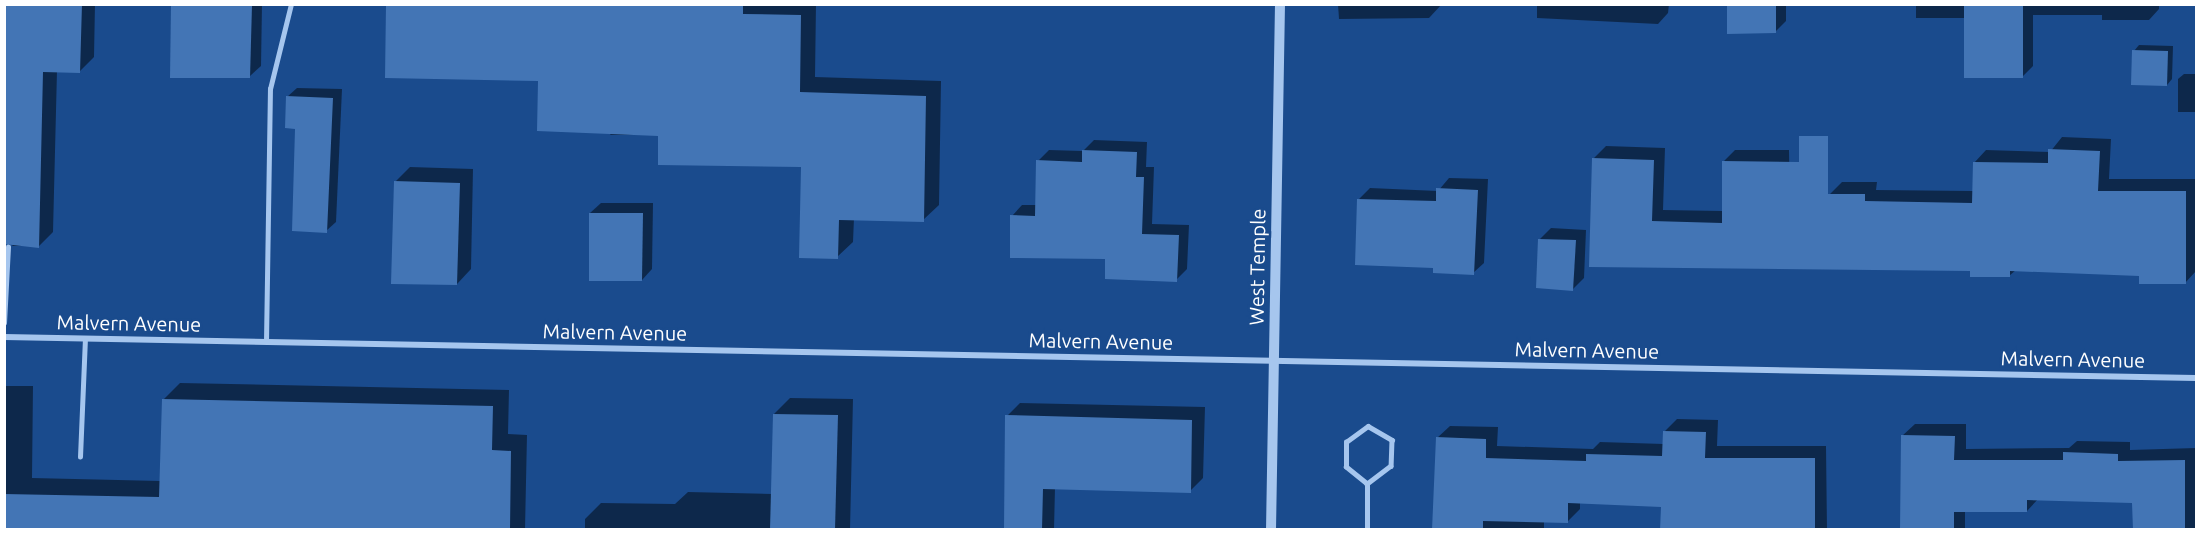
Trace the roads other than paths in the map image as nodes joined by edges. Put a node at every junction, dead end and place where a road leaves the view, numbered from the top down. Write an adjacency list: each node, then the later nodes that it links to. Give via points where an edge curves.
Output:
1 (291, 4): 7 (lane, via 270,89)
2 (1280, 4): 8 (street, West Temple)
3 (8, 247): 4 (lane)
4 (4, 323)
5 (4, 337): 6 (street, Malvern Avenue)
6 (85, 339): 7 (street, Malvern Avenue); 10 (lane)
7 (266, 342): 8 (street, Malvern Avenue)
8 (1273, 360): 9 (street, Malvern Avenue); 12 (street, West Temple)
9 (2196, 378)
10 (80, 457)
11 (1367, 484): 11 (lane, via 1391,466 1392,440 1368,426 1346,442 1346,466); 13 (lane)
12 (1271, 530)
13 (1367, 530)

